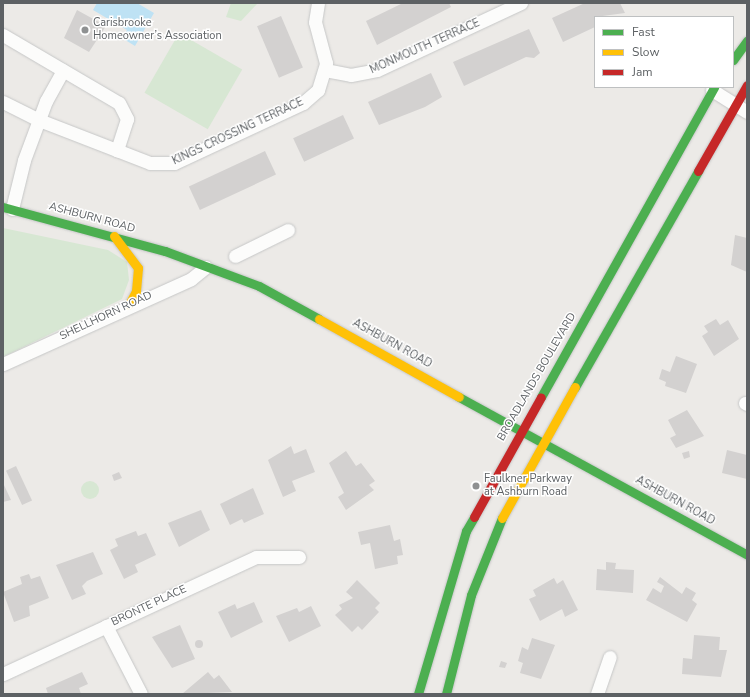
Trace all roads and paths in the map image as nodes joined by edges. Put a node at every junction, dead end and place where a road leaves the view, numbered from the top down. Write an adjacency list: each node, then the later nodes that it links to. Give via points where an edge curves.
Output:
1 (318, 3): 7 (street, KINGS CROSSING TERRACE, via 315,22 325,55)
2 (521, 3): 7 (street, MONMOUTH TERRACE, via 377,70 351,75)
3 (3, 35): 6 (street)
4 (747, 42): 5 (main road)
5 (734, 59)
6 (63, 70): 13 (street); 14 (street, via 125,110 126,123)
7 (326, 70): 14 (street, KINGS CROSSING TERRACE, via 318,90 303,103 174,163 150,163)
8 (747, 85): 11 (main road)
9 (713, 89): 11 (street); 22 (main road, BROADLANDS BOULEVARD)
10 (3, 102): 13 (street, KINGS CROSSING TERRACE)
11 (734, 104): 12 (street); 23 (main road)
12 (747, 112)
13 (39, 120): 14 (street, KINGS CROSSING TERRACE); 15 (street)
14 (117, 150)
15 (7, 208): 17 (main road, ASHBURN ROAD)
16 (288, 230): 18 (street)
17 (114, 236): 19 (main road, ASHBURN ROAD); 20 (main road, via 138,268 136,291)
18 (235, 256)
19 (206, 267): 20 (street, SHELLHORN ROAD, via 191,279); 22 (main road, ASHBURN ROAD, via 292,302)
20 (130, 304): 21 (street, SHELLHORN ROAD)
21 (3, 364)
22 (522, 429): 23 (main road, ASHBURN ROAD); 30 (main road, BROADLANDS BOULEVARD, via 466,531)
23 (544, 441): 24 (main road, ASHBURN ROAD); 31 (main road, via 492,537 471,595)
24 (747, 555)
25 (299, 557): 26 (street, BRONTE PLACE, via 256,557)
26 (106, 626): 28 (street, BRONTE PLACE); 29 (street)
27 (610, 657): 32 (street)
28 (3, 674)
29 (141, 694)
30 (418, 694)
31 (446, 694)
32 (597, 694)

